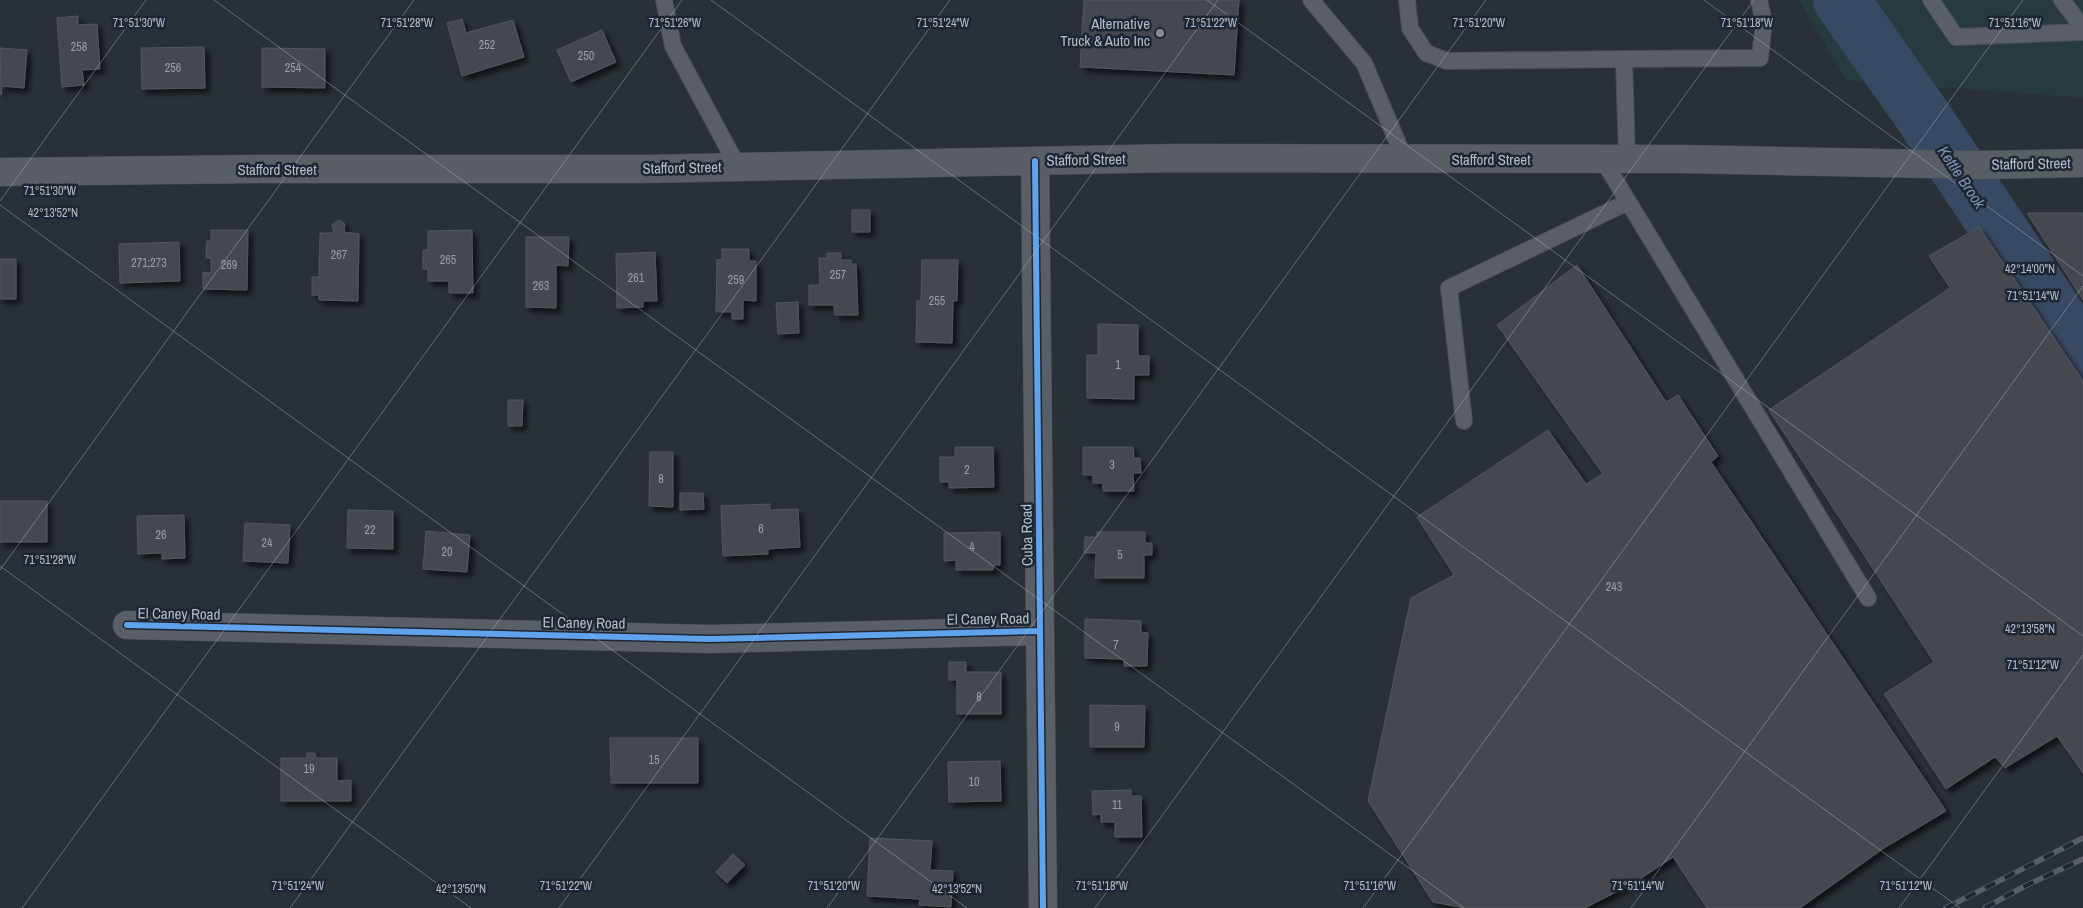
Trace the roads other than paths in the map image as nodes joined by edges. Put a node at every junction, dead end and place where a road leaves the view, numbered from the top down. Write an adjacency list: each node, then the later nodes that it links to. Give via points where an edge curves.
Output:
1 (664, 0): 14 (lane, via 673,46)
2 (1311, 0): 10 (lane, via 1364,63)
3 (1407, 0): 9 (lane, via 1410,28 1426,53 1447,61)
4 (1759, 0): 9 (lane, via 1764,22 1760,58)
5 (1931, 0): 8 (lane, via 1956,37)
6 (2062, 0): 7 (lane)
7 (2083, 28)
8 (2083, 32)
9 (1624, 59): 11 (lane)
10 (1406, 160): 11 (main road, Stafford Street); 12 (main road, Stafford Street, via 1178,158)
11 (1615, 160): 13 (main road, Stafford Street, via 1982,165); 16 (lane)
12 (1035, 161): 14 (main road, Stafford Street); 20 (street, Cuba Road)
13 (2083, 163)
14 (738, 167): 15 (main road, Stafford Street)
15 (0, 172)
16 (1628, 202): 17 (lane, via 1450,288); 18 (lane)
17 (1464, 421)
18 (1868, 598)
19 (127, 625): 20 (street, El Caney Road, via 710,639)
20 (1040, 631): 21 (street, Cuba Road)
21 (1043, 908)

